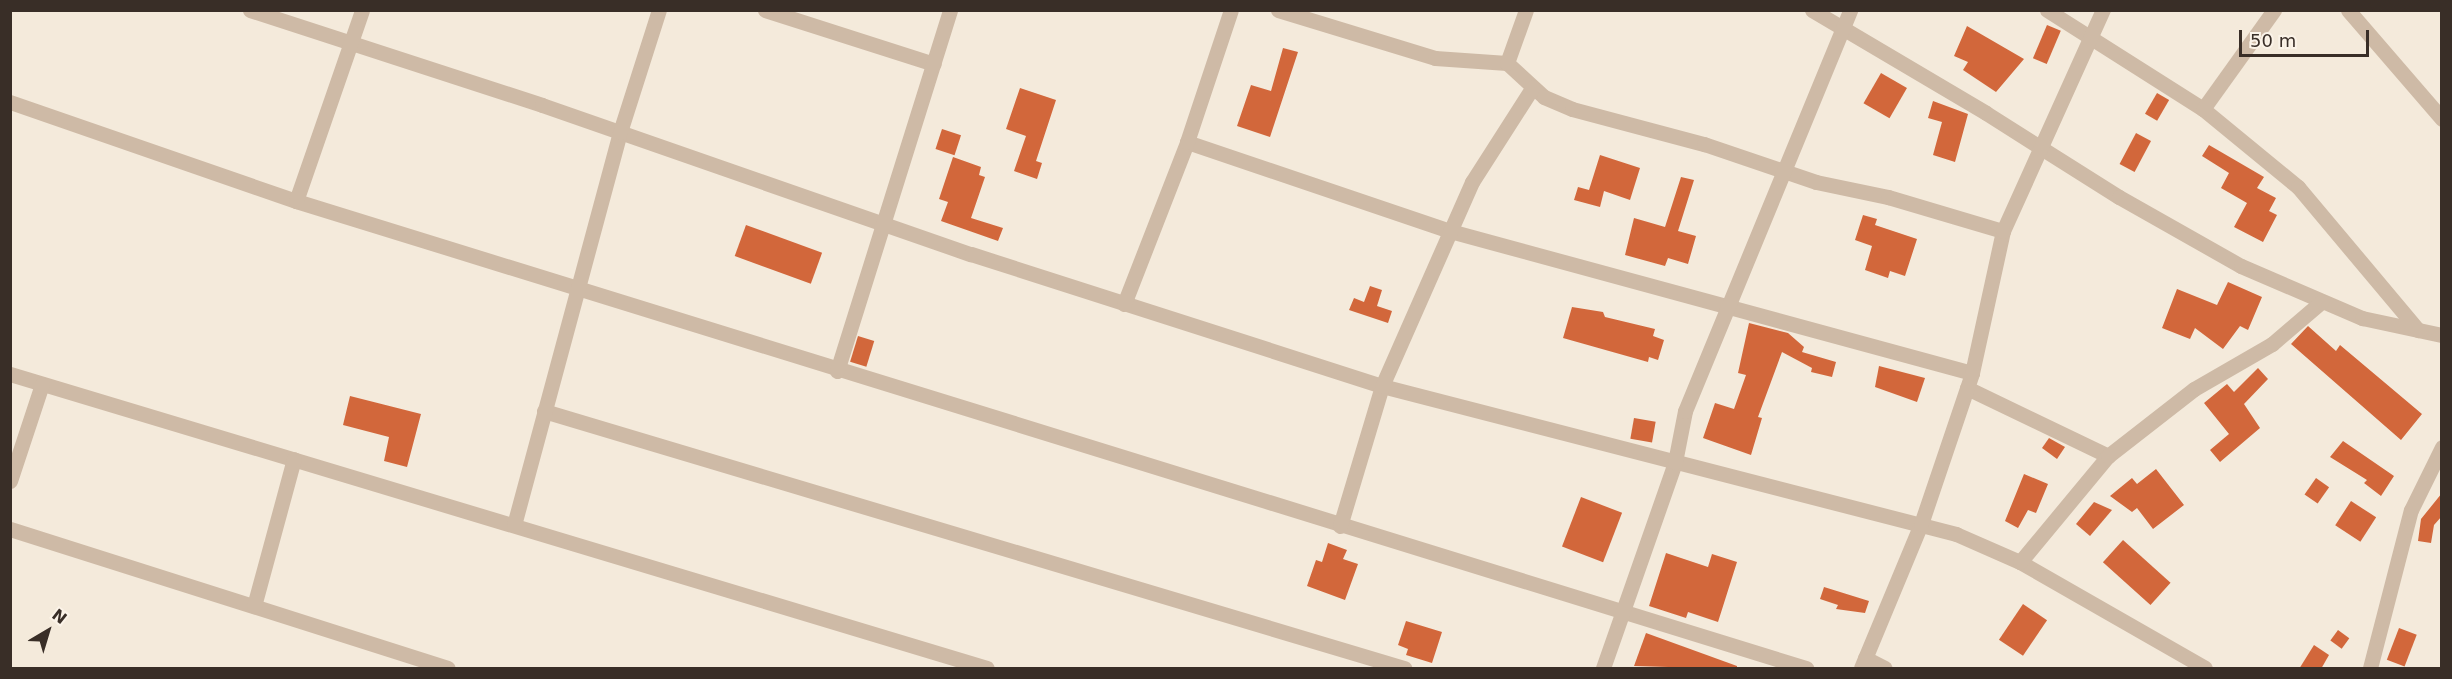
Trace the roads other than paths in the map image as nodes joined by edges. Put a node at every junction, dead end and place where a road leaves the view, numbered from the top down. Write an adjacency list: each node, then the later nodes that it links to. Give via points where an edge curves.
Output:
1 (250, 10): 17 (street)
2 (362, 10): 17 (street)
3 (659, 10): 24 (street)
4 (765, 10): 19 (street)
5 (950, 10): 19 (street)
6 (1231, 10): 25 (street)
7 (1278, 10): 18 (street, via 1435,58)
8 (1526, 10): 18 (street)
9 (1812, 10): 15 (street)
10 (1850, 10): 15 (street)
11 (2047, 10): 16 (street)
12 (2103, 10): 16 (street)
13 (2274, 10): 22 (street)
14 (2349, 10): 23 (street)
15 (1844, 30): 26 (street); 27 (street)
16 (2091, 36): 22 (street); 26 (street)
17 (352, 44): 24 (street); 28 (street)
18 (1507, 63): 20 (street)
19 (934, 64): 29 (street)
20 (1532, 88): 27 (street, via 1572,109 1704,144); 30 (street, via 1489,152)
21 (10, 102): 28 (street)
22 (2203, 109): 36 (street, via 2298,187)
23 (2442, 119)
24 (620, 132): 29 (street); 32 (street)
25 (1187, 142): 30 (street); 34 (street)
26 (2040, 146): 31 (street); 33 (street, via 2118,197 2241,266)
27 (1786, 172): 31 (street); 35 (street)
28 (296, 201): 32 (street)
29 (884, 223): 34 (street); 38 (street)
30 (1450, 231): 35 (street); 42 (street)
31 (2003, 231): 39 (street)
32 (577, 287): 38 (street); 44 (street)
33 (2321, 302): 36 (street, via 2362,318); 46 (street, via 2272,344 2194,389)
34 (1124, 304): 42 (street)
35 (1730, 307): 39 (street); 48 (street, via 1685,411)
36 (2418, 330): 37 (street)
37 (2442, 335)
38 (837, 371): 52 (street)
39 (1972, 373): 43 (street)
40 (10, 374): 41 (street)
41 (42, 384): 47 (street); 49 (street)
42 (1382, 386): 48 (street); 52 (street)
43 (1967, 388): 46 (street); 50 (street)
44 (544, 411): 51 (street); 60 (street)
45 (2442, 447): 65 (street, via 2411,510)
46 (2108, 456): 54 (street)
47 (294, 459): 51 (street); 55 (street)
48 (1675, 462): 50 (street); 56 (street)
49 (10, 481)
50 (1921, 524): 54 (street, via 1956,534); 57 (street)
51 (514, 525): 59 (street)
52 (1340, 526): 56 (street)
53 (10, 529): 55 (street)
54 (2019, 562): 64 (street)
55 (254, 606): 58 (street)
56 (1623, 613): 61 (street); 62 (street)
57 (1863, 663): 63 (street)
58 (447, 669)
59 (987, 669)
60 (1404, 669)
61 (1603, 669)
62 (1806, 669)
63 (1885, 669)
64 (2205, 669)
65 (2370, 669)

